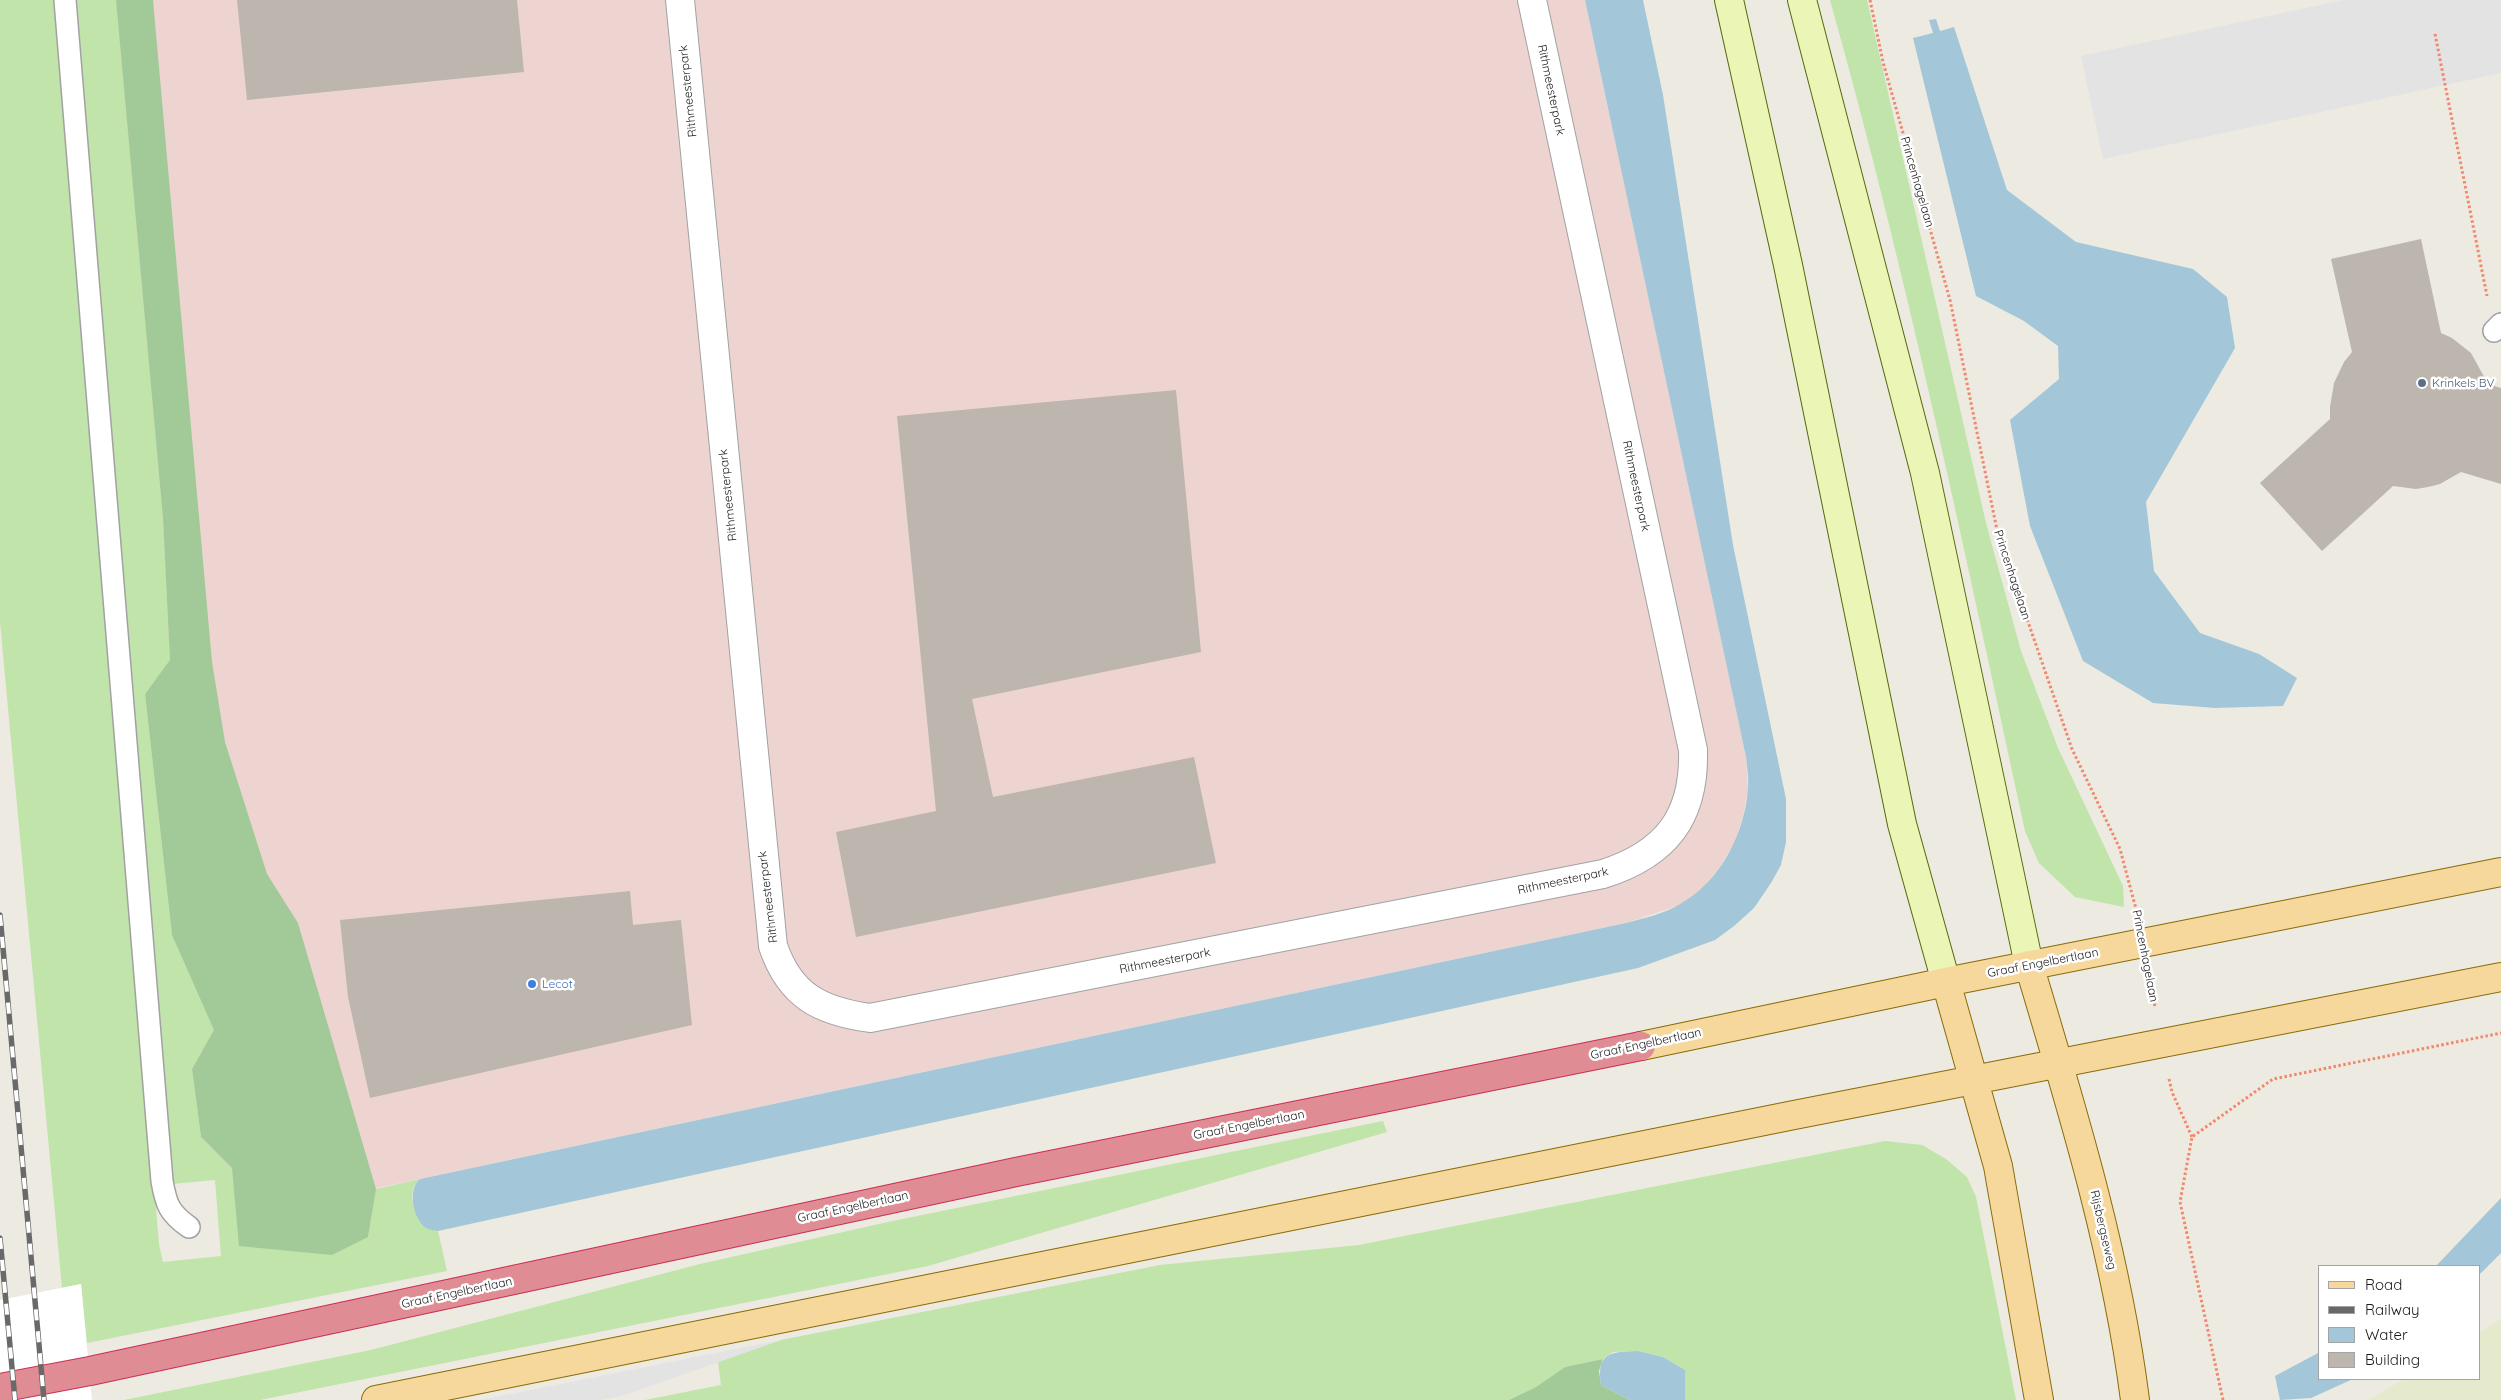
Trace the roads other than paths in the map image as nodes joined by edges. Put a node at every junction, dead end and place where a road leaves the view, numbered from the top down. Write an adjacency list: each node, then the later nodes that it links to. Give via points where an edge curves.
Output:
1 (65, 0): 13 (lane, via 162,1181 170,1209)
2 (680, 0): 3 (street, Rithmeesterpark, via 770,926 780,966 791,983 807,998 840,1013 870,1018 1603,874 1643,858 1675,828 1691,792 1693,750)
3 (1532, 0)
4 (1729, 0): 9 (main road, via 1788,265 1902,824)
5 (1802, 0): 7 (main road, via 1925,473)
6 (2501, 872): 7 (main road, Graaf Engelbertlaan)
7 (2029, 966): 9 (main road, Graaf Engelbertlaan); 11 (main road, Rijsbergseweg)
8 (2501, 977): 11 (main road)
9 (1946, 982): 10 (main road, Graaf Engelbertlaan); 12 (main road)
10 (1641, 1046): 14 (highway, Graaf Engelbertlaan, via 1006,1174)
11 (2058, 1063): 12 (main road); 17 (main road, Rijsbergseweg, via 2103,1219)
12 (1974, 1080): 15 (main road); 16 (main road, via 1998,1166)
13 (189, 1227)
14 (0, 1388)
15 (376, 1400)
16 (2039, 1400)
17 (2135, 1400)

